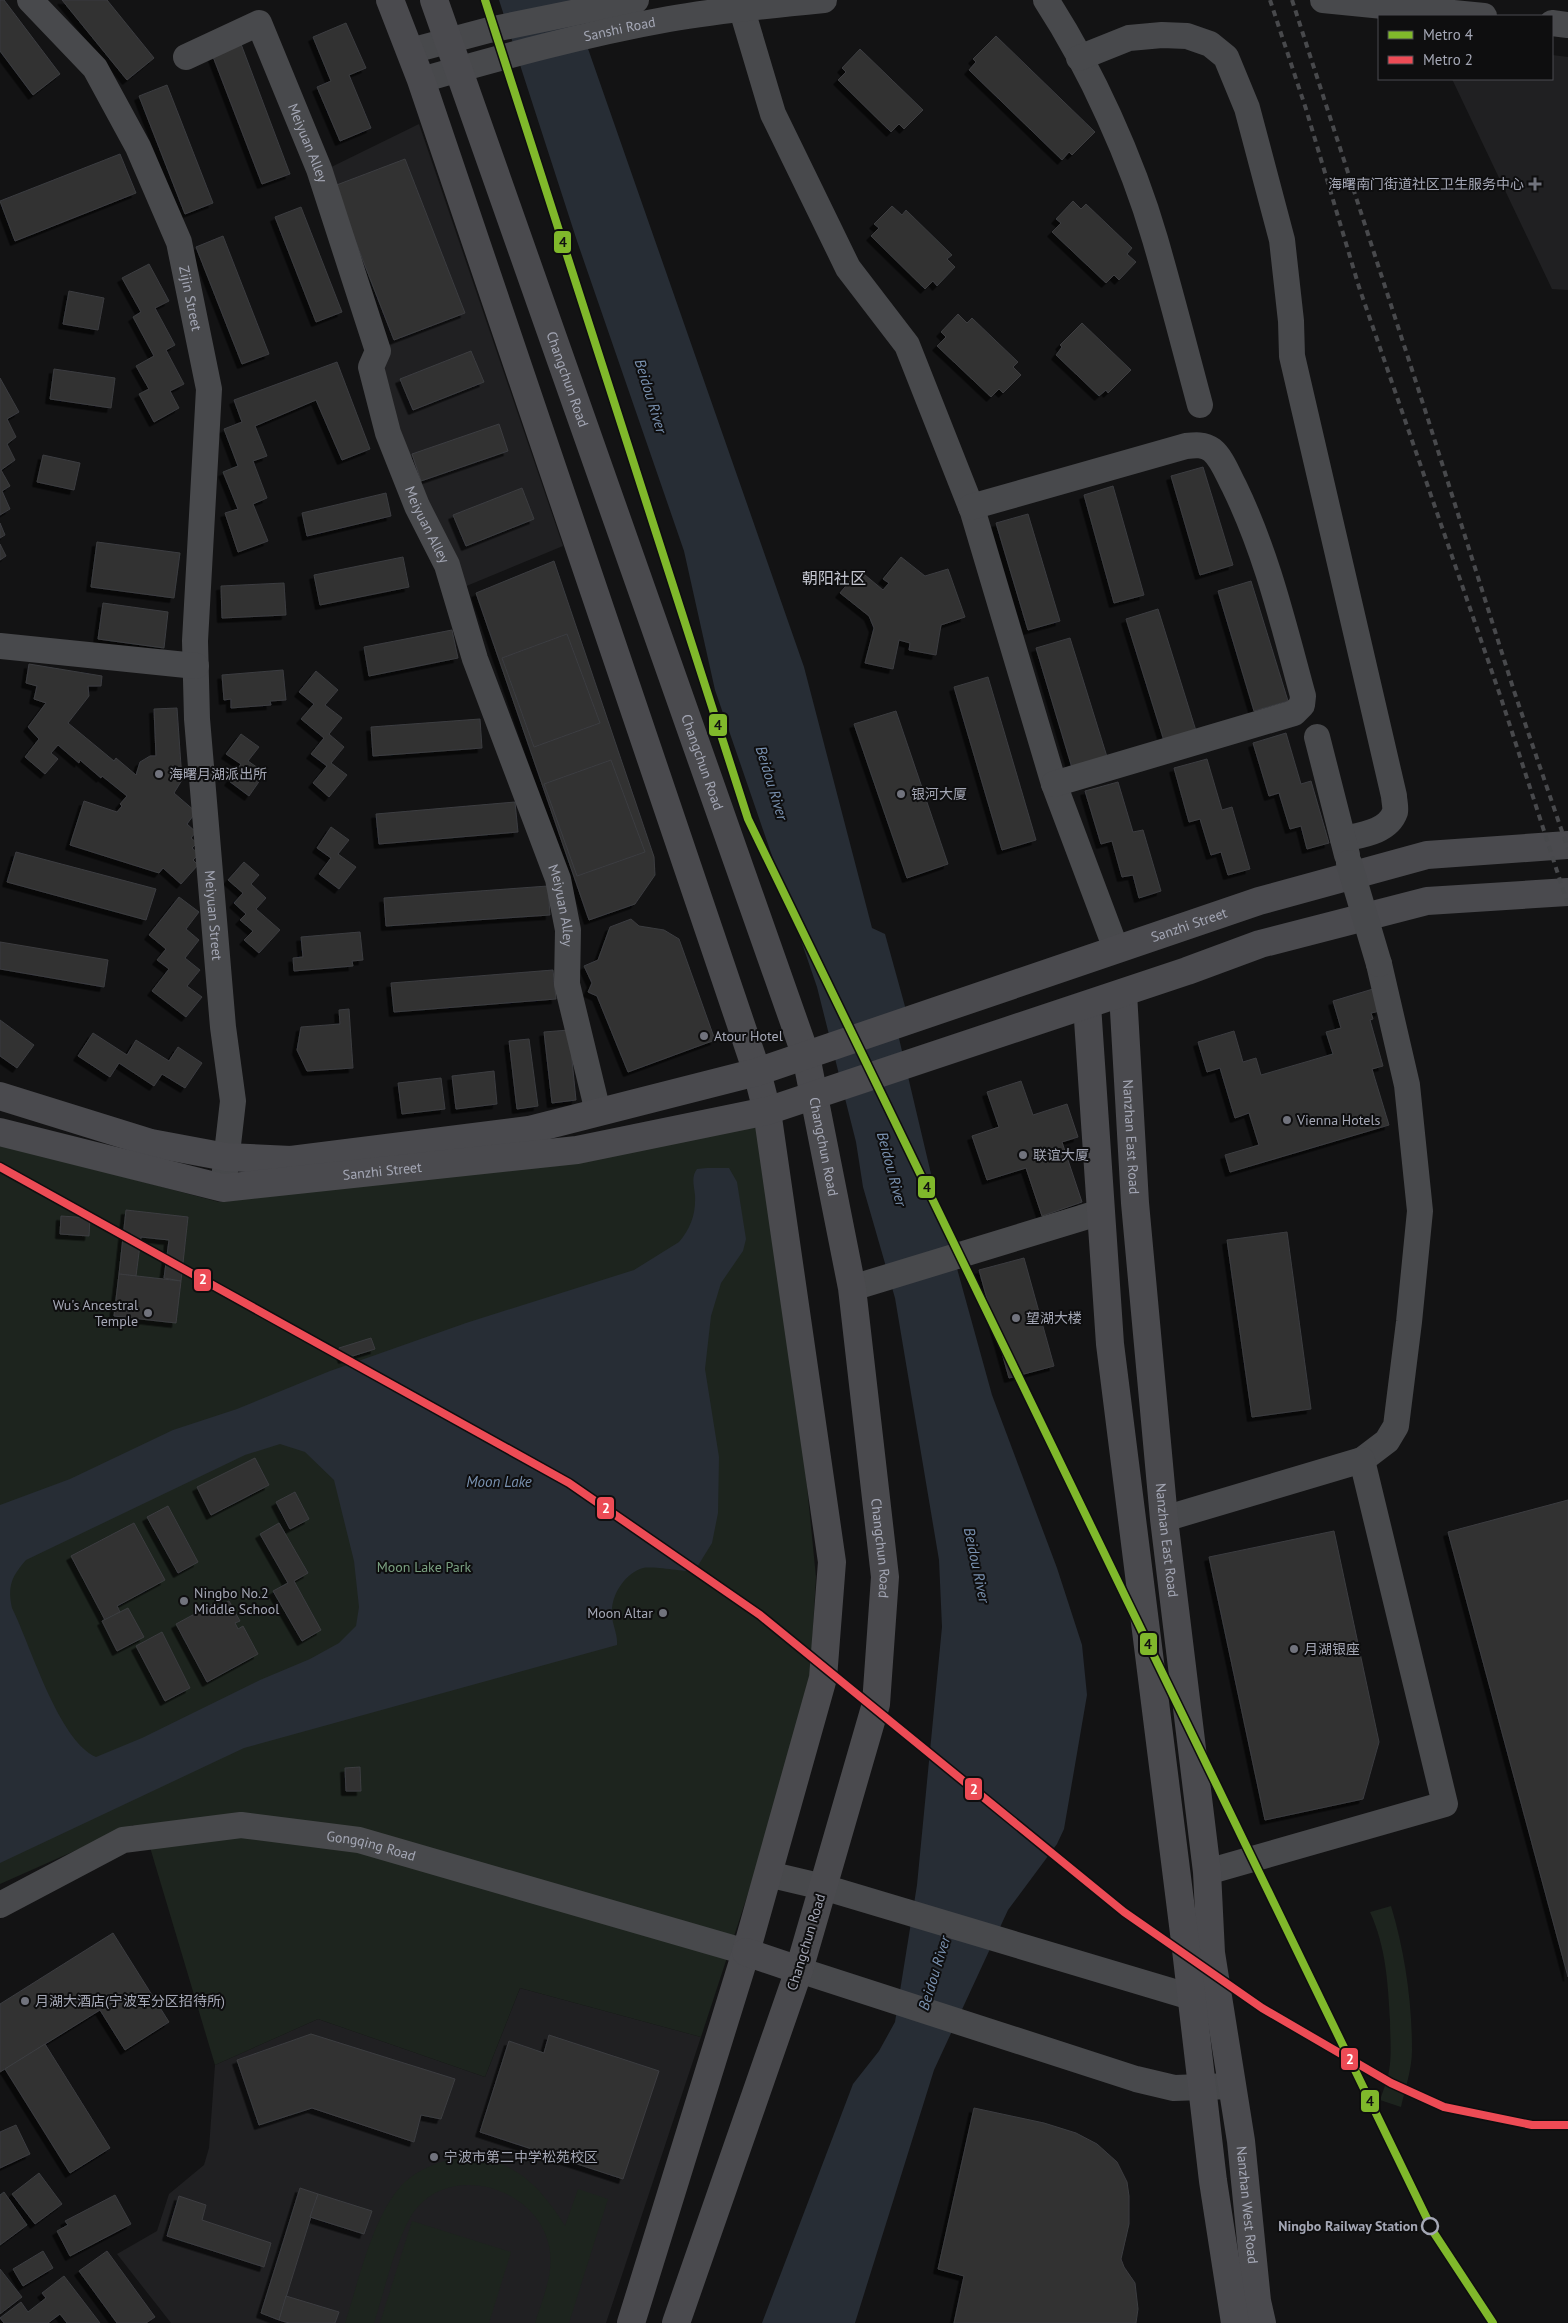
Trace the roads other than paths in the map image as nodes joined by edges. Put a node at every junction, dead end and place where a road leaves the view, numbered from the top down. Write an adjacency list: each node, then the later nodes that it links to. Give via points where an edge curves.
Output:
1 (30, 0): 21 (street, Zijin Street, via 96,68 138,147 179,242 209,389)
2 (390, 0): 13 (main road)
3 (434, 0): 12 (main road, Changchun Road)
4 (636, 0): 12 (street, Sanshi Road)
5 (824, 0): 8 (street, Sanshi Road)
6 (1046, 0): 15 (street)
7 (1323, 0): 9 (street)
8 (740, 4): 16 (street, Sanshi Road, via 592,34); 19 (street, via 773,114 848,268 908,345)
9 (1474, 15)
10 (1553, 23): 11 (street)
11 (1568, 25)
12 (448, 39): 13 (street, Sanshi Road); 16 (main road, Changchun Road)
13 (410, 51): 17 (main road)
14 (186, 57): 35 (street, Meiyuan Alley, via 260,23 319,169 378,351 371,367 388,433 417,506 447,565 475,659 558,879 568,930 567,984)
15 (1079, 58): 18 (street, via 1123,151 1154,237); 25 (street, via 1129,38 1187,36 1210,44 1226,57 1247,108 1282,240 1292,356 1394,796 1395,811 1388,822)
16 (459, 69): 17 (street, Sanshi Road); 30 (main road, Changchun Road)
17 (421, 80): 31 (main road)
18 (1200, 405)
19 (971, 507): 23 (street); 23 (street, via 1199,445 1212,450 1225,469 1265,558 1304,696 1302,706 1294,713)
20 (0, 646): 21 (street)
21 (195, 653): 37 (street, Meiyuan Street, via 199,749 223,1026 233,1102)
22 (1317, 737): 25 (street)
23 (1054, 784): 27 (street)
24 (1568, 845): 27 (main road, Sanzhi Street, via 1427,855 1259,901)
25 (1346, 851): 41 (street, bridge, via 1379,964 1406,1086 1420,1211 1396,1426 1387,1441)
26 (1568, 892): 28 (main road, via 1428,901 1260,944)
27 (1116, 949): 30 (main road, Sanzhi Street)
28 (1122, 993): 29 (main road); 42 (main road, Nanzhan East Road, via 1135,1203)
29 (1087, 1005): 32 (main road); 39 (main road)
30 (813, 1053): 31 (main road, Sanzhi Street); 32 (main road, Changchun Road)
31 (757, 1072): 34 (main road); 35 (main road, Sanzhi Street)
32 (822, 1092): 34 (main road, Sanzhi Street); 40 (main road, Changchun Road)
33 (0, 1096): 37 (main road, Sanzhi Street, via 151,1143)
34 (767, 1111): 38 (main road, Sanzhi Street, via 577,1150); 44 (main road, via 832,1562 823,1678)
35 (598, 1112): 37 (main road, Sanzhi Street, via 529,1130 291,1160)
36 (0, 1132): 38 (main road, Sanzhi Street)
37 (226, 1157): 38 (street, Meiyuan Street)
38 (223, 1188)
39 (1101, 1212): 40 (street); 49 (main road, via 1110,1344)
40 (852, 1288): 45 (main road, Changchun Road, via 885,1577 876,1704)
41 (1362, 1460): 42 (street); 43 (street, via 1445,1804)
42 (1164, 1519): 43 (main road, Nanzhan East Road)
43 (1207, 1872): 50 (main road, Nanzhan East Road, via 1211,1953)
44 (768, 1874): 45 (street); 47 (main road)
45 (823, 1886): 48 (main road, Changchun Road); 49 (street)
46 (0, 1905): 47 (street, Gongqing Road, via 123,1840 241,1825 359,1840)
47 (746, 1952): 48 (main road); 53 (main road)
48 (799, 1970): 52 (street, via 1136,2079 1174,2088); 54 (main road, Changchun Road)
49 (1192, 1998): 50 (street); 52 (main road)
50 (1219, 2005): 51 (main road, Nanzhan East Road)
51 (1232, 2086): 52 (street); 56 (main road, Nanzhan West Road)
52 (1203, 2088): 55 (main road, Nanzhan West Road, via 1213,2182)
53 (631, 2323)
54 (676, 2323)
55 (1235, 2323)
56 (1262, 2323)

